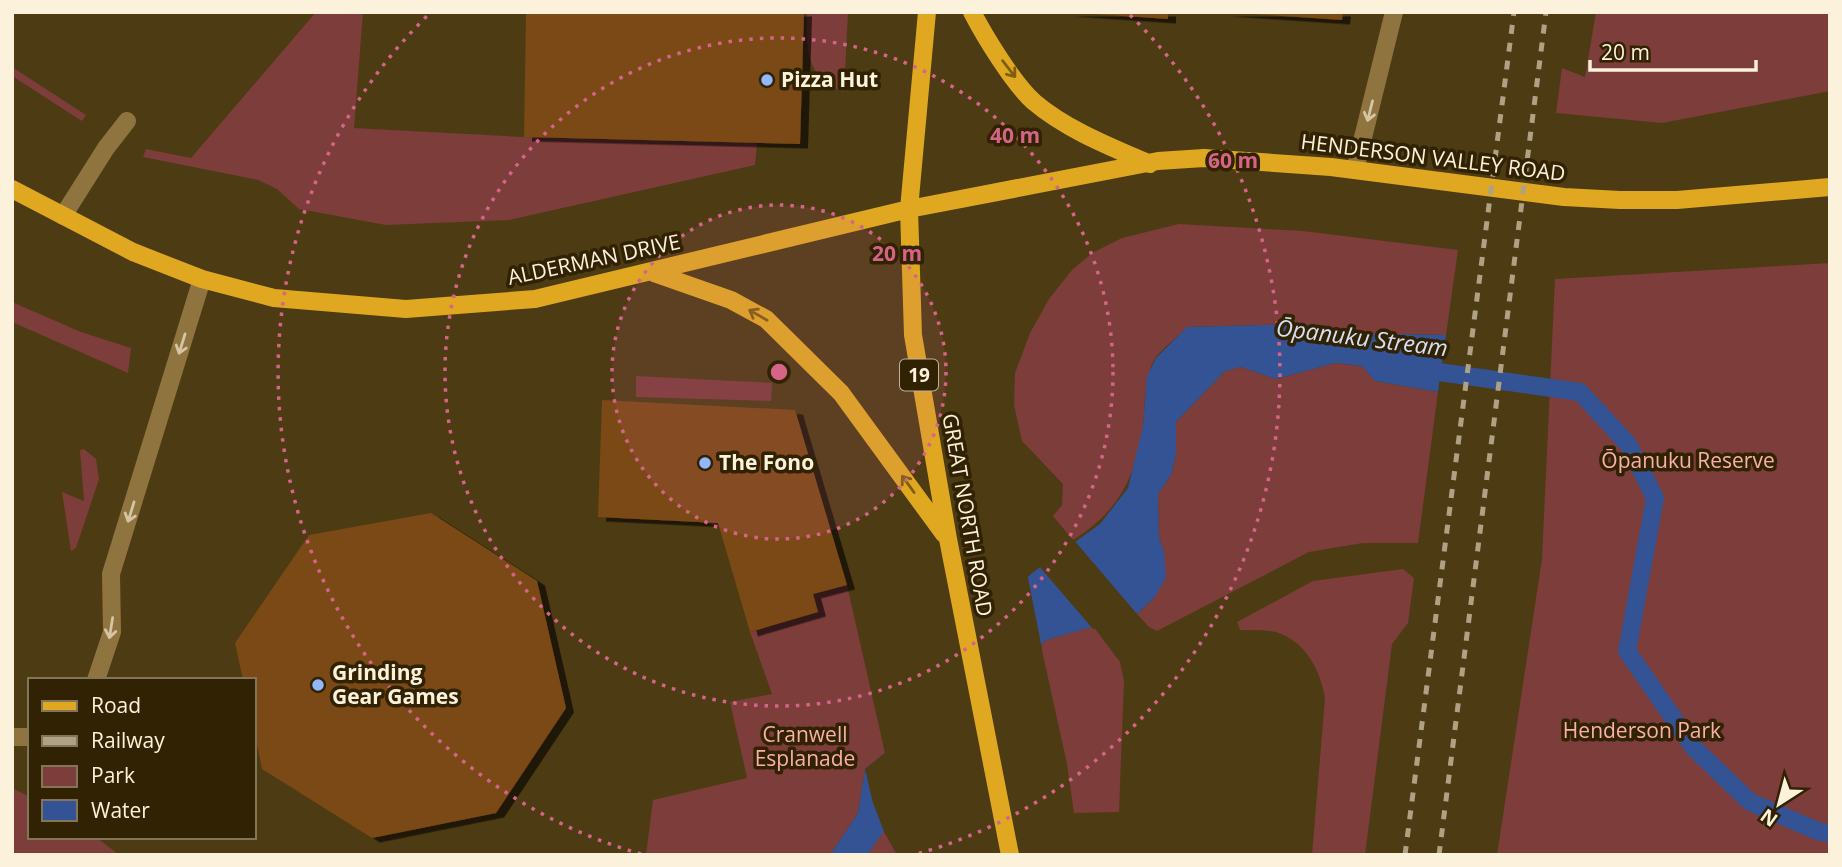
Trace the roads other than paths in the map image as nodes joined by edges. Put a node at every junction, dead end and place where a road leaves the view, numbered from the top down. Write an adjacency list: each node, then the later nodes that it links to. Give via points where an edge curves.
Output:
1 (927, 12): 9 (main road, GREAT NORTH ROAD / 19)
2 (972, 12): 5 (main road, one-way to 5, via 1034,101 1091,138)
3 (1394, 12): 6 (street, one-way to 6)
4 (127, 121): 10 (street)
5 (1150, 164): 6 (main road, HENDERSON VALLEY ROAD, via 1204,158); 9 (main road, HENDERSON VALLEY ROAD)
6 (1355, 170): 7 (main road, HENDERSON VALLEY ROAD, via 1620,200)
7 (1830, 187)
8 (12, 189): 10 (main road, ALDERMAN DRIVE)
9 (909, 209): 11 (main road, ALDERMAN DRIVE); 13 (main road, GREAT NORTH ROAD / 19, via 913,335)
10 (63, 216): 12 (main road, ALDERMAN DRIVE)
11 (654, 273): 12 (main road, ALDERMAN DRIVE, via 535,299 406,309 274,298); 13 (main road, one-way to 11, via 841,393 775,327 731,300)
12 (202, 279): 14 (street, one-way to 14, via 111,574 112,632)
13 (948, 539): 15 (main road, GREAT NORTH ROAD / 19)
14 (97, 678)
15 (1010, 855)

